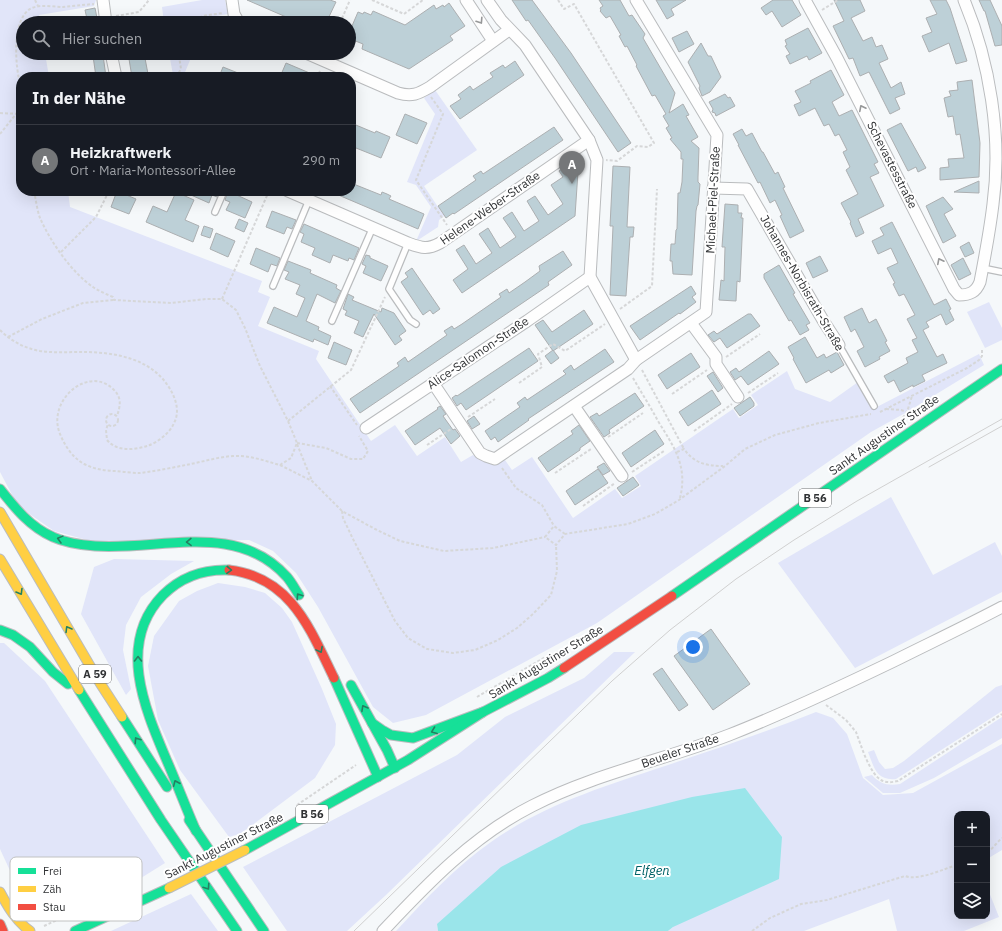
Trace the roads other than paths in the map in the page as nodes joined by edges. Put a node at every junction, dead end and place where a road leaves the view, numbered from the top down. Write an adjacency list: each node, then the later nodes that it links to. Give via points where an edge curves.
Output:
1 (466, 0): 11 (street, one-way to 11)
2 (487, 0): 10 (street)
3 (636, 0): 18 (street, Michael-Piel-Straße, via 717,135)
4 (805, 0): 25 (street, Schevastesstraße, one-way to 4, via 977,288 972,293 959,295)
5 (964, 0): 25 (street, via 977,34 993,107 996,166 994,203)
6 (103, 2): 8 (street)
7 (233, 6): 9 (street)
8 (105, 16)
9 (237, 16)
10 (509, 30): 11 (street); 17 (street, via 525,45)
11 (493, 42): 16 (street, via 417,94 408,96 398,93)
12 (112, 60): 14 (street)
13 (322, 60): 15 (street)
14 (115, 72)
15 (350, 72)
16 (356, 75)
17 (588, 140): 24 (street, Helene-Weber-Straße, via 431,247 422,248); 27 (street, via 597,160)
18 (713, 188): 30 (street, Michael-Piel-Straße, via 706,312); 32 (street, Johannes-Norbisrath-Straße, via 747,189)
19 (222, 196): 22 (lane)
20 (300, 196): 21 (street, Helene-Weber-Straße)
21 (309, 200): 23 (street, Helene-Weber-Straße); 28 (lane)
22 (215, 212)
23 (373, 227): 24 (street, Helene-Weber-Straße); 29 (lane)
24 (408, 243): 31 (lane, via 389,289 410,320)
25 (982, 268): 26 (lane)
26 (1002, 272)
27 (590, 277): 33 (street, via 609,319); 35 (street, Alice-Salomon-Straße)
28 (273, 286)
29 (332, 321)
30 (691, 323): 33 (street, Michael-Piel-Straße); 36 (street, via 716,357 716,364)
31 (416, 324)
32 (839, 345): 38 (lane, Johannes-Norbisrath-Straße)
33 (636, 360): 37 (street, Michael-Piel-Straße, via 628,369)
34 (1002, 369): 51 (main road, Sankt Augustiner Straße / B 56, via 624,629 548,678)
35 (433, 383): 37 (street, Michael-Piel-Straße, via 480,452 495,459); 39 (street, Alice-Salomon-Straße)
36 (738, 397)
37 (574, 406): 40 (street)
38 (874, 406)
39 (366, 428)
40 (622, 476)
41 (0, 489): 44 (main road, one-way to 41, via 288,578 268,561 245,548 217,542 103,547 77,544 52,537 32,524 14,509)
42 (0, 512): 55 (main road, A 59, one-way to 42, via 100,683)
43 (0, 559): 50 (main road, A 59, one-way to 50)
44 (304, 602)
45 (1002, 607): 67 (street, Beueler Straße, via 818,697 728,735 584,784 532,806 499,825 464,851 428,883)
46 (312, 615): 48 (main road)
47 (0, 630): 50 (main road, via 13,635 30,648 53,672)
48 (327, 642)
49 (346, 676): 52 (main road, one-way to 49)
50 (80, 692): 65 (main road, A 59, one-way to 65)
51 (483, 712): 52 (main road, one-way to 52, via 413,738 394,736 381,731); 53 (main road, Sankt Augustiner Straße / B 56)
52 (372, 723): 53 (main road)
53 (395, 768): 54 (main road, Sankt Augustiner Straße / B 56)
54 (378, 777): 55 (main road, one-way to 54, via 148,716 140,692 137,660 143,626 151,610 175,584 203,572 239,570 258,576 275,585 291,600 349,708); 57 (main road, Sankt Augustiner Straße / B 56, bridge, via 246,850)
55 (196, 831): 66 (main road, A 59)
56 (0, 892): 58 (main road)
57 (142, 900)
58 (10, 912)
59 (18, 921): 63 (main road)
60 (97, 921): 64 (main road, Sankt Augustiner Straße / B 56, bridge)
61 (0, 925): 62 (main road)
62 (2, 931)
63 (30, 931)
64 (75, 931)
65 (237, 931)
66 (264, 931)
67 (383, 931)

